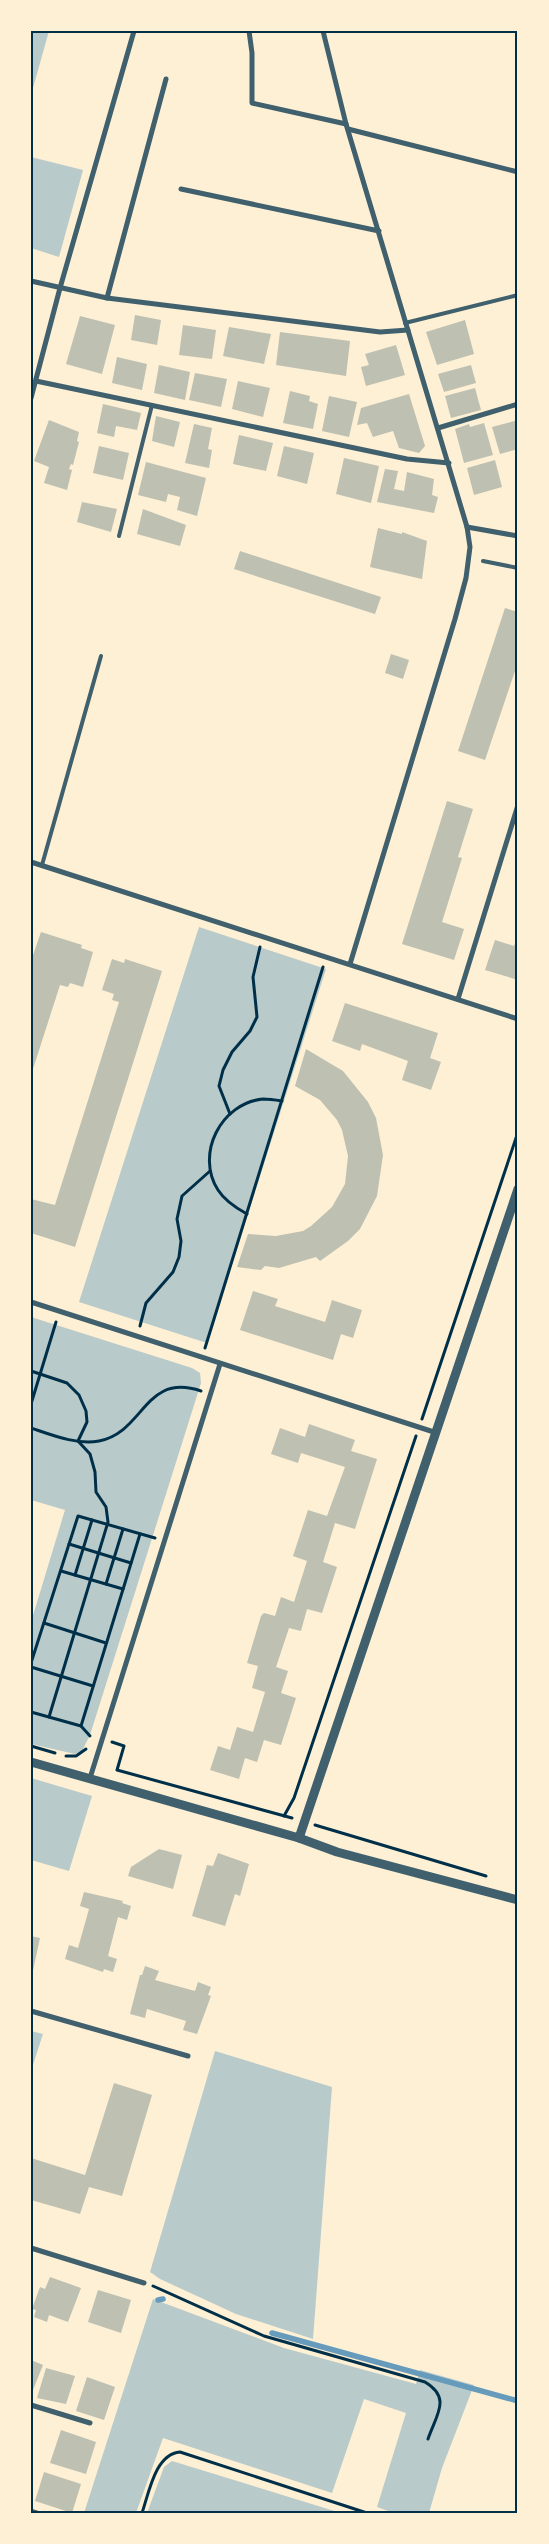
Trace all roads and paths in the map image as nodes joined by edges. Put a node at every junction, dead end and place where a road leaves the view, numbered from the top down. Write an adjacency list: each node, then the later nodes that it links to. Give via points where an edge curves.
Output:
1 (134, 31): 10 (street)
2 (249, 31): 5 (street, via 252,103)
3 (323, 31): 5 (street)
4 (166, 79): 12 (street)
5 (347, 127): 6 (street); 8 (street)
6 (518, 172)
7 (181, 189): 8 (street)
8 (379, 231): 13 (street)
9 (31, 281): 10 (street)
10 (60, 288): 12 (street); 15 (street)
11 (518, 295): 13 (lane)
12 (106, 298): 14 (street, via 380,332)
13 (405, 323): 14 (street)
14 (408, 330): 19 (street)
15 (36, 381): 16 (street); 18 (street)
16 (31, 398)
17 (518, 404): 19 (street)
18 (152, 405): 20 (street, via 407,459); 22 (lane)
19 (438, 428): 20 (street)
20 (449, 462): 21 (street)
21 (467, 527): 23 (street); 32 (street, via 470,547 466,578)
22 (119, 536)
23 (518, 536)
24 (483, 561): 25 (lane)
25 (518, 568)
26 (101, 656): 29 (lane)
27 (518, 805): 33 (street)
28 (31, 862): 29 (street)
29 (42, 865): 30 (street)
30 (264, 937): 31 (street); 36 (path, via 252,977 257,1017 232,1052 219,1086)
31 (326, 957): 32 (street); 35 (path)
32 (350, 964): 33 (street)
33 (458, 999): 34 (street)
34 (518, 1019)
35 (282, 1101): 36 (path, via 262,1100 244,1105); 40 (path)
36 (230, 1114): 38 (path, via 216,1132 210,1151)
37 (518, 1132): 51 (path)
38 (210, 1171): 40 (path, via 217,1189 230,1204); 43 (path, via 182,1196 177,1219 180,1257 173,1272 146,1303)
39 (518, 1190): 52 (street)
40 (247, 1214): 44 (path)
41 (31, 1302): 43 (street)
42 (56, 1322): 47 (path)
43 (136, 1336): 44 (street)
44 (201, 1357): 45 (street)
45 (220, 1364): 51 (street); 81 (street)
46 (31, 1371): 47 (path)
47 (40, 1374): 49 (path); 53 (path, via 67,1383 79,1395 87,1422)
48 (202, 1391): 53 (path, via 187,1387 165,1389 155,1395 131,1423 108,1438)
49 (31, 1404)
50 (31, 1428): 53 (path)
51 (419, 1428): 52 (street); 82 (path, via 294,1798)
52 (437, 1433): 83 (street)
53 (78, 1441): 55 (path, via 90,1454 96,1492 106,1507)
54 (92, 1520): 55 (path); 59 (path, via 78,1516); 60 (path)
55 (107, 1524): 56 (path); 61 (path)
56 (124, 1529): 57 (path); 62 (path)
57 (140, 1534): 58 (path); 63 (path)
58 (156, 1538)
59 (69, 1544): 60 (path); 64 (path)
60 (84, 1548): 61 (path); 65 (path)
61 (99, 1553): 62 (path); 66 (path)
62 (114, 1558): 63 (path); 67 (path)
63 (131, 1563): 68 (path)
64 (60, 1571): 65 (path); 69 (path)
65 (75, 1575): 66 (path)
66 (91, 1580): 67 (path); 70 (path)
67 (106, 1584): 68 (path)
68 (123, 1589): 71 (path)
69 (44, 1623): 70 (path); 72 (path)
70 (75, 1633): 71 (path); 74 (path)
71 (106, 1643): 75 (path)
72 (31, 1663)
73 (31, 1667): 74 (path)
74 (62, 1677): 75 (path); 77 (path)
75 (93, 1686): 78 (path)
76 (31, 1712): 77 (path)
77 (49, 1717): 78 (path)
78 (80, 1726): 79 (path, via 92,1736 87,1748 76,1756)
79 (31, 1746)
80 (31, 1762): 81 (street)
81 (90, 1778): 83 (street)
82 (284, 1816)
83 (299, 1838): 84 (street, via 336,1852)
84 (518, 1900)
85 (31, 2011): 86 (street)
86 (188, 2056)
87 (31, 2248): 88 (street)
88 (144, 2282): 91 (path, via 264,2336 425,2382 436,2388 441,2403)
89 (31, 2406): 90 (street)
90 (90, 2423)
91 (428, 2439)
92 (31, 2511): 93 (street)
93 (37, 2513)
94 (142, 2513): 95 (path, via 163,2459 171,2453 180,2452)
95 (367, 2513)

